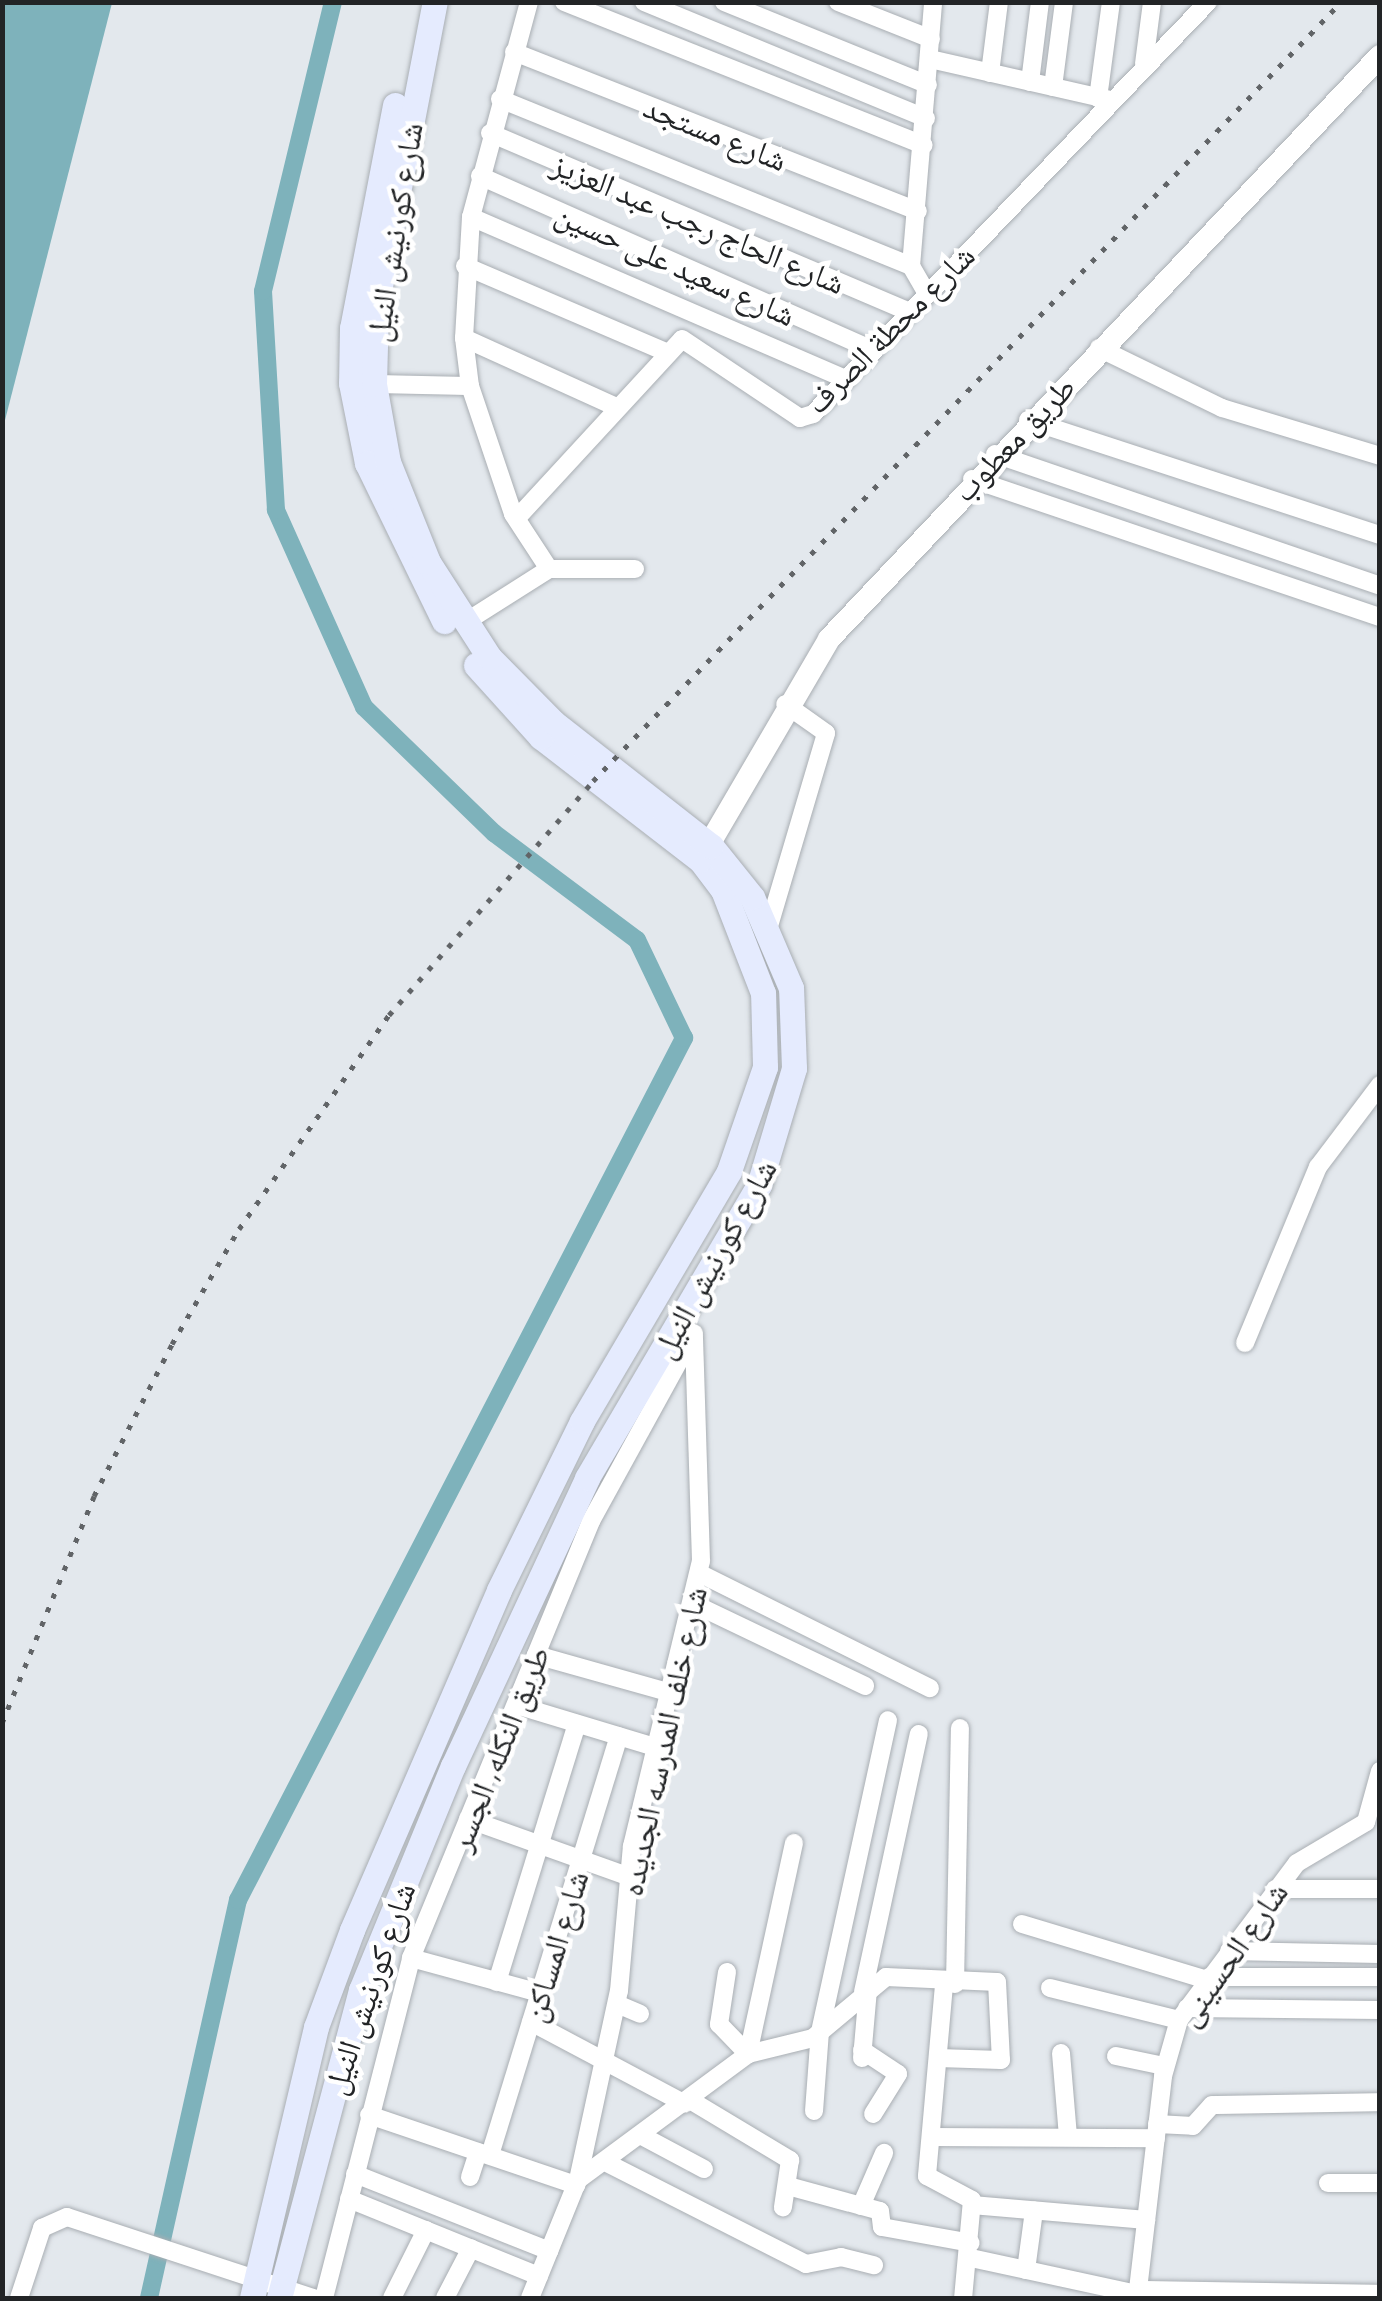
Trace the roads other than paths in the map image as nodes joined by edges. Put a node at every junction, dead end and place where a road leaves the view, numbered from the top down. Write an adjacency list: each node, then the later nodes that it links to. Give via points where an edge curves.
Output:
1 (418, 2): 36 (main road, شارع كورنيش النيل)
2 (435, 2): 36 (main road, شارع كورنيش النيل)
3 (529, 2): 16 (street)
4 (564, 2): 28 (street)
5 (644, 2): 26 (street)
6 (724, 2): 22 (street)
7 (838, 2): 15 (street)
8 (933, 2): 15 (street)
9 (999, 2): 20 (street)
10 (1040, 2): 21 (street)
11 (1064, 2): 23 (street)
12 (1111, 2): 25 (street)
13 (1152, 2): 19 (street)
14 (1205, 4): 19 (street, شارع محطة الصرف)
15 (931, 39): 18 (street)
16 (514, 52): 24 (street); 30 (street, شارع مستجد)
17 (1380, 56): 38 (street, طريق معطوب)
18 (930, 59): 20 (street); 22 (street)
19 (1144, 64): 25 (street, شارع محطة الصرف)
20 (990, 73): 21 (street)
21 (1030, 82): 23 (street)
22 (928, 86): 26 (street)
23 (1053, 87): 25 (street)
24 (500, 99): 27 (street); 33 (street)
25 (1104, 99): 34 (street, شارع محطة الصرف)
26 (926, 118): 28 (street)
27 (490, 133): 29 (street); 35 (street, شارع الحاج رجب عبد العزيز)
28 (924, 145): 30 (street)
29 (480, 176): 31 (street); 39 (street, شارع سعيد على حسين)
30 (918, 211): 33 (street)
31 (471, 217): 32 (street); 41 (street)
32 (465, 266): 37 (street); 40 (street)
33 (911, 266): 34 (street)
34 (926, 292): 35 (street, شارع محطة الصرف)
35 (908, 312): 39 (street, شارع محطة الصرف)
36 (363, 329): 42 (main road, شارع كورنيش النيل); 57 (main road, شارع كورنيش النيل, via 359,437 405,555 466,651)
37 (464, 338): 43 (street); 44 (street)
38 (1100, 348): 45 (street, طريق معطوب); 47 (street, via 1222,408)
39 (873, 350): 41 (street, شارع محطة الصرف)
40 (668, 353): 41 (street, شارع محطة الصرف, via 690,339 804,419); 44 (street)
41 (846, 379)
42 (374, 384): 43 (street); 55 (main road, شارع كورنيش النيل, via 410,521)
43 (470, 386): 49 (street)
44 (618, 408): 49 (street)
45 (1028, 420): 46 (street, طريق معطوب); 50 (street)
46 (995, 454): 48 (street, طريق معطوب); 53 (street)
47 (1380, 456)
48 (972, 479): 54 (street); 56 (street, طريق معطوب, via 829,639)
49 (517, 518): 51 (street)
50 (1380, 535)
51 (549, 569): 52 (street); 55 (street)
52 (635, 569)
53 (1380, 586)
54 (1380, 618)
55 (464, 623): 57 (main road, شارع كورنيش النيل)
56 (785, 704): 58 (street, طريق معطوب); 59 (street, via 826,733)
57 (547, 730): 58 (main road, شارع كورنيش النيل)
58 (706, 853): 59 (main road, شارع كورنيش النيل); 142 (main road, شارع كورنيش النيل, via 742,922 763,993 758,1103 729,1171 561,1461 352,1930 316,2027)
59 (769, 926): 61 (main road, شارع كورنيش النيل, via 791,988 787,1108 759,1185)
60 (1380, 1086): 63 (street, via 1318,1168)
61 (697, 1293): 62 (street, شارع خلف المدرسه الجديده); 143 (main road, شارع كورنيش النيل, via 587,1478 453,1766 362,1990)
62 (694, 1334): 64 (street, شارع خلف المدرسه الجديده); 66 (street, طريق النكله, الجسر, via 592,1521)
63 (1245, 1343)
64 (699, 1573): 65 (street, شارع خلف المدرسه الجديده); 68 (street)
65 (692, 1603): 67 (street); 69 (street, شارع خلف المدرسه الجديده)
66 (536, 1656): 69 (street); 70 (street, طريق النكله, الجسر)
67 (866, 1686)
68 (930, 1688)
69 (671, 1693): 76 (street, شارع خلف المدرسه الجديده)
70 (516, 1704): 72 (street); 78 (street, طريق النكله, الجسر)
71 (888, 1720): 103 (street)
72 (577, 1724): 75 (street); 80 (street)
73 (960, 1728): 94 (street)
74 (919, 1734): 96 (street)
75 (619, 1736): 76 (street); 82 (street, شارع المساكن)
76 (658, 1748): 83 (street, شارع خلف المدرسه الجديده)
77 (1380, 1771): 79 (street, شارع الحسينى)
78 (468, 1819): 80 (street); 89 (street, طريق النكله, الجسر)
79 (1373, 1822): 85 (street, شارع الحسينى, via 1310,1852)
80 (538, 1844): 82 (street); 93 (street)
81 (794, 1844): 105 (street)
82 (581, 1859): 83 (street); 97 (street, شارع المساكن)
83 (627, 1876): 98 (street, شارع خلف المدرسه الجديده)
84 (1380, 1889): 85 (street)
85 (1275, 1890): 87 (street, شارع الحسينى)
86 (1022, 1924): 92 (street)
87 (1229, 1951): 88 (street); 92 (street, شارع الحسينى)
88 (1380, 1954)
89 (411, 1958): 93 (street); 114 (street, طريق النكله, الجسر)
90 (727, 1972): 105 (street, via 719,2024)
91 (1380, 1977): 92 (street)
92 (1208, 1979): 101 (street, شارع الحسينى)
93 (498, 1982): 97 (street)
94 (950, 1984): 96 (street, via 890,1976); 108 (street); 108 (street, via 998,1984 1000,2060)
95 (1050, 1988): 101 (street)
96 (866, 1990): 103 (street); 113 (street, via 862,2056 898,2074)
97 (540, 1993): 102 (street, شارع المساكن)
98 (617, 2004): 100 (street); 106 (street, شارع خلف المدرسه الجديده)
99 (1380, 2010): 101 (street)
100 (640, 2014)
101 (1183, 2014): 109 (street, شارع الحسينى)
102 (531, 2022): 106 (street); 119 (street, شارع المساكن)
103 (820, 2032): 105 (street); 112 (street)
104 (1061, 2052): 118 (street)
105 (748, 2054): 110 (street)
106 (605, 2056): 110 (street); 125 (street, شارع خلف المدرسه الجديده)
107 (1116, 2056): 109 (street)
108 (938, 2058): 117 (street)
109 (1164, 2066): 115 (street, شارع الحسينى)
110 (687, 2102): 116 (street); 128 (street, via 787,2156)
111 (1380, 2102): 115 (street, via 1212,2106 1193,2126)
112 (814, 2111)
113 (873, 2114)
114 (369, 2115): 119 (street); 123 (street, طريق النكله, الجسر)
115 (1156, 2131): 118 (street); 134 (street, شارع الحسينى)
116 (644, 2137): 121 (street); 122 (street)
117 (930, 2137): 118 (street); 130 (street, via 929,2181 966,2191)
118 (1068, 2138)
119 (484, 2153): 124 (street, شارع المساكن); 125 (street)
120 (884, 2153): 131 (street)
121 (610, 2164): 125 (street); 139 (street, via 806,2264 841,2257)
122 (704, 2169)
123 (355, 2174): 129 (street, طريق النكله, الجسر); 137 (street)
124 (470, 2177)
125 (578, 2182): 137 (street, شارع خلف المدرسه الجديده)
126 (1328, 2183): 127 (street)
127 (1380, 2183)
128 (788, 2186): 131 (street); 132 (street)
129 (349, 2199): 135 (street); 148 (street, طريق النكله, الجسر)
130 (972, 2205): 133 (street); 138 (street)
131 (861, 2206): 138 (street, via 881,2212 882,2227)
132 (783, 2207)
133 (1034, 2211): 134 (street); 140 (street)
134 (1146, 2220): 144 (street, شارع الحسينى)
135 (426, 2230): 136 (street); 149 (street)
136 (471, 2248): 141 (street); 150 (street)
137 (549, 2251): 141 (street, شارع خلف المدرسه الجديده)
138 (971, 2251): 140 (street); 152 (street)
139 (874, 2265)
140 (1026, 2270): 144 (street)
141 (539, 2276): 151 (street, شارع خلف المدرسه الجديده)
142 (254, 2288): 143 (street); 146 (street, via 216,2264 80,2218 42,2228)
143 (280, 2292): 147 (street)
144 (1137, 2294): 145 (street)
145 (1380, 2294)
146 (19, 2298)
147 (314, 2298)
148 (324, 2298)
149 (392, 2298)
150 (445, 2298)
151 (530, 2298)
152 (964, 2298)

